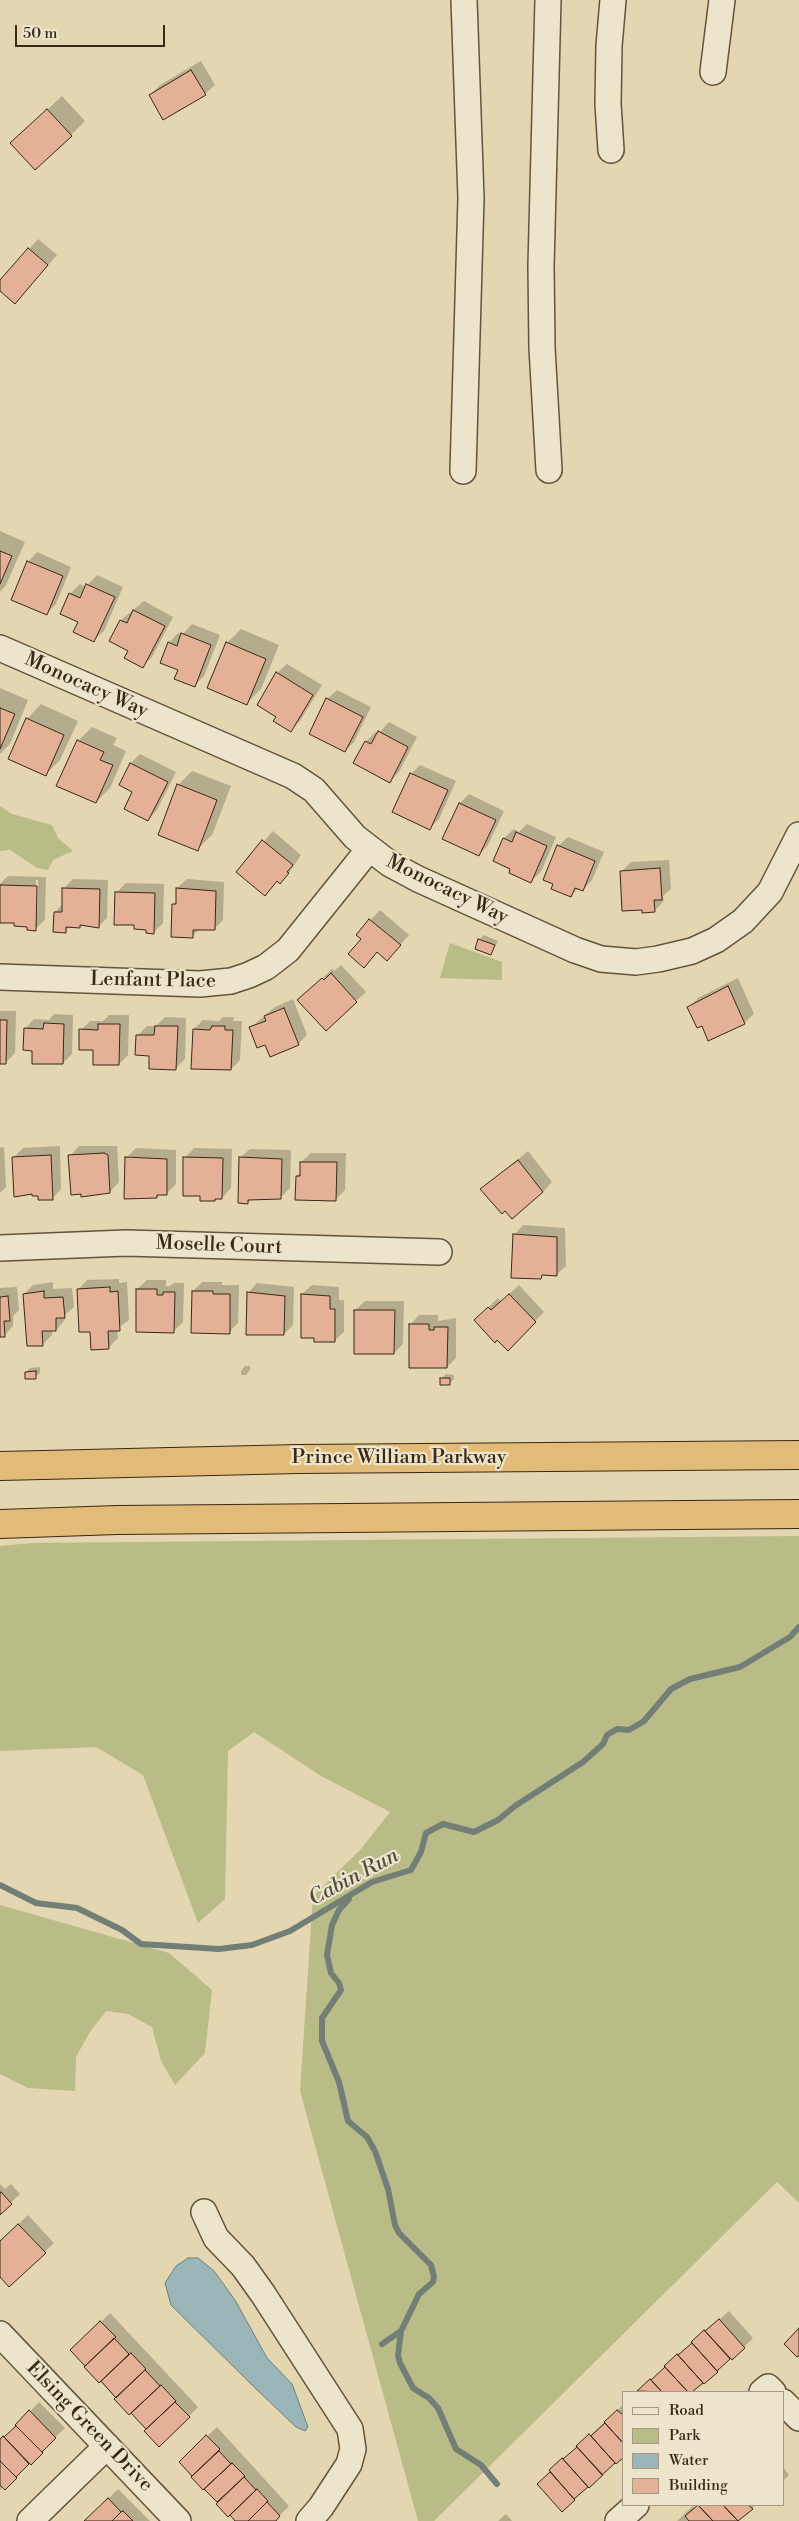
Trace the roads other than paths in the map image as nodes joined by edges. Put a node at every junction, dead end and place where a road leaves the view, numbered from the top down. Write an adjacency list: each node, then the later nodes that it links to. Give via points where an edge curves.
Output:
1 (464, 0): 8 (street, via 471,198)
2 (548, 0): 7 (street, via 541,266)
3 (613, 0): 6 (street, via 608,104)
4 (722, 0): 5 (street)
5 (712, 72)
6 (611, 150)
7 (549, 470)
8 (463, 471)
9 (0, 648): 11 (street, Monocacy Way, via 293,776 314,790)
10 (799, 835): 11 (street, Monocacy Way, via 770,892 743,922 692,951 636,962 600,959 575,950 418,879)
11 (369, 850): 12 (street, Lenfant Place, via 288,950 249,976 200,984)
12 (0, 977)
13 (0, 1248): 14 (street, Moselle Court, via 126,1243)
14 (439, 1252)
15 (799, 1455): 16 (highway, Prince William Parkway, via 298,1458)
16 (0, 1466)
17 (799, 1514): 18 (highway, via 147,1519)
18 (0, 1524)
19 (204, 2212): 27 (street, via 216,2238 243,2266 263,2294 350,2429 353,2449 349,2464)
20 (0, 2334): 23 (street, Elsing Green Drive)
21 (784, 2403): 22 (street)
22 (799, 2418)
23 (107, 2446): 25 (street); 26 (street, Elsing Green Drive)
24 (635, 2506): 28 (street)
25 (30, 2521)
26 (178, 2521)
27 (309, 2521)
28 (618, 2521)

